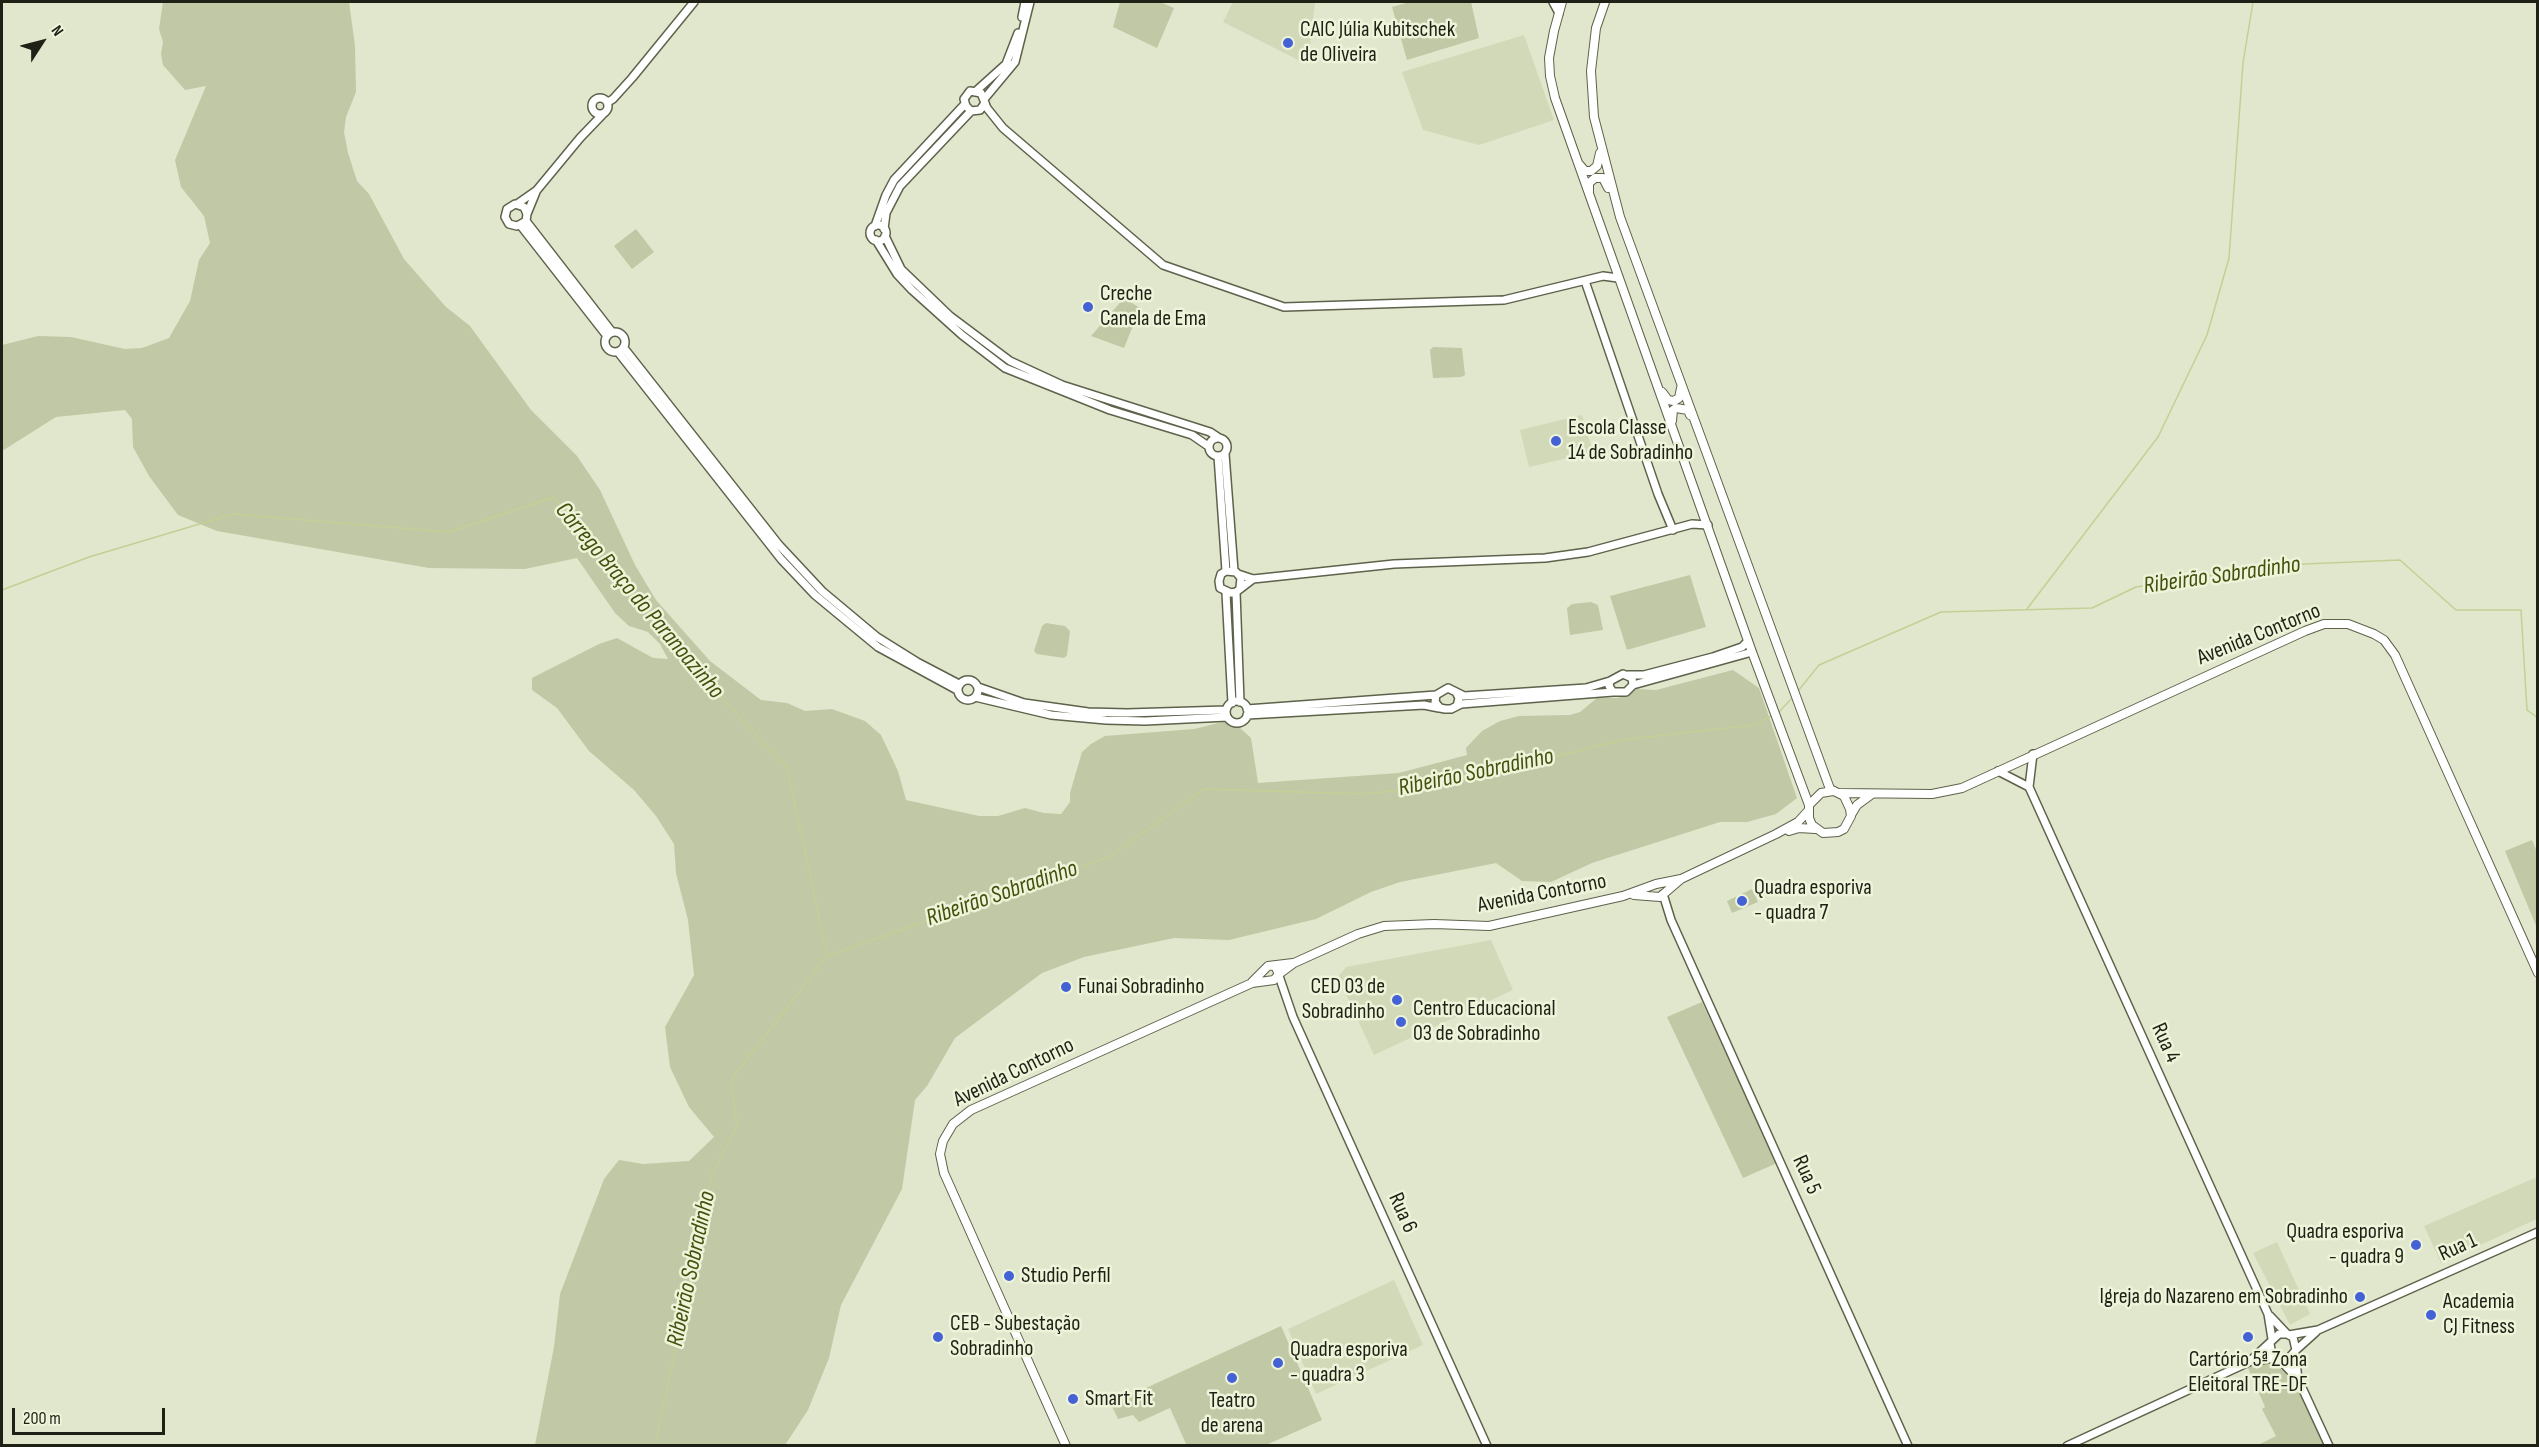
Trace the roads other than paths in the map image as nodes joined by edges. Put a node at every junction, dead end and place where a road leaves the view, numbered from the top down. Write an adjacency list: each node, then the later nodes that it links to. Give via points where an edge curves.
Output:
1 (694, 2): 10 (street)
2 (1025, 2): 8 (street, via 1006,64)
3 (1030, 2): 9 (street, via 1015,62)
4 (1553, 2): 7 (street)
5 (1562, 2): 7 (main road)
6 (1605, 2): 15 (main road, via 1596,28 1591,71)
7 (1559, 13): 16 (main road, via 1550,76)
8 (976, 90): 9 (street); 11 (street, via 966,95)
9 (985, 100): 12 (street, via 980,110); 14 (street)
10 (608, 102): 13 (street, via 607,110); 13 (street, via 601,97 594,100 591,106)
11 (964, 104): 12 (street); 22 (street, via 894,180)
12 (973, 111): 14 (street); 23 (street, via 900,186 886,213)
13 (599, 113): 17 (street)
14 (1003, 128): 28 (street, via 1163,265 1284,307 1504,300)
15 (1601, 148): 16 (main road, via 1597,166 1591,171 1585,171); 20 (main road)
16 (1576, 160): 18 (main road)
17 (537, 190): 19 (street); 21 (street)
18 (1588, 194): 20 (main road, via 1589,183 1603,178); 25 (main road)
19 (517, 204): 21 (street, via 524,207); 21 (street, via 508,207 505,217 513,226)
20 (1620, 217): 32 (main road)
21 (524, 220): 29 (street)
22 (875, 226): 23 (street); 24 (street, via 870,234)
23 (885, 232): 24 (street, via 881,240); 34 (street, via 901,269 950,316 1010,361 1062,386)
24 (876, 240): 35 (street, via 912,290 1005,368 1110,410 1192,435)
25 (1612, 261): 26 (street); 27 (main road)
26 (1603, 276): 27 (street); 28 (street)
27 (1618, 278): 31 (main road)
28 (1585, 281): 41 (street)
29 (609, 334): 30 (street, via 609,349); 30 (street, via 619,333 623,338)
30 (621, 350): 51 (street, via 779,545 822,591 856,622)
31 (1648, 360): 32 (main road, via 1668,400 1679,398); 33 (main road)
32 (1681, 384): 36 (main road)
33 (1672, 429): 36 (main road, via 1673,410 1688,410); 38 (main road)
34 (1219, 438): 35 (street); 37 (street, via 1227,445)
35 (1208, 446): 37 (street, via 1212,454)
36 (1705, 446): 66 (main road, via 1830,789)
37 (1221, 455): 42 (street)
38 (1702, 508): 39 (street); 40 (main road)
39 (1692, 524): 40 (street); 41 (street)
40 (1708, 525): 46 (main road)
41 (1673, 530): 43 (street, via 1588,552 1545,558 1394,564)
42 (1233, 572): 43 (street); 44 (street, via 1241,578); 45 (street, via 1221,574 1218,581)
43 (1253, 579): 44 (street)
44 (1238, 590): 45 (street); 57 (street)
45 (1226, 593): 58 (street)
46 (1748, 641): 47 (main road); 48 (street, via 1713,657 1644,675)
47 (1752, 652): 50 (street); 68 (main road)
48 (1628, 675): 49 (street); 50 (street)
49 (1610, 681): 53 (street, via 1586,688 1464,696); 54 (street)
50 (1633, 685): 54 (street, via 1626,692)
51 (958, 687): 52 (street, via 970,681); 56 (street, via 965,698)
52 (978, 687): 56 (street); 62 (street, via 1024,703 1089,712)
53 (1456, 692): 55 (street, via 1448,688); 59 (street)
54 (1613, 692): 59 (street)
55 (1436, 695): 60 (street, via 1435,702); 61 (street)
56 (975, 697): 62 (street, via 1051,715 1106,720 1145,721)
57 (1240, 702): 58 (street); 61 (street)
58 (1232, 703): 62 (street)
59 (1457, 706): 60 (street)
60 (1440, 708): 61 (street, via 1424,705)
61 (1247, 712): 62 (street, via 1238,723 1231,722)
62 (1226, 713)
63 (2033, 754): 64 (main road, Avenida Contorno); 65 (street); 79 (main road, Avenida Contorno, via 2317,627 2339,623 2365,629 2384,640 2395,656)
64 (1998, 771): 65 (street); 67 (main road, Avenida Contorno, via 1945,792)
65 (2029, 787): 83 (street, Rua 4)
66 (1835, 792): 67 (main road, Avenida Contorno); 68 (main road, via 1821,793); 69 (main road, via 1848,802)
67 (1873, 794): 69 (main road, via 1857,805)
68 (1809, 808): 70 (main road, via 1809,818); 71 (main road, Avenida Contorno, via 1798,822)
69 (1851, 816): 70 (main road, via 1838,832)
70 (1817, 830): 71 (main road, Avenida Contorno, via 1799,828)
71 (1776, 834): 72 (main road, Avenida Contorno)
72 (1681, 879): 73 (main road, Avenida Contorno); 74 (main road, Avenida Contorno)
73 (1655, 885): 74 (main road, via 1662,886); 74 (main road, via 1650,893); 75 (main road, Avenida Contorno)
74 (1659, 895): 75 (main road, Avenida Contorno); 93 (street, Rua 5)
75 (1623, 896): 76 (main road, Avenida Contorno, via 1489,926 1384,926)
76 (1294, 963): 77 (main road, Avenida Contorno); 80 (main road, Avenida Contorno)
77 (1275, 966): 78 (main road, Avenida Contorno, via 1268,966); 80 (main road)
78 (1264, 972): 80 (main road); 81 (main road, Avenida Contorno)
79 (2538, 973)
80 (1274, 977): 81 (main road); 92 (street, Rua 6)
81 (1252, 983): 91 (main road, Avenida Contorno, via 970,1110 947,1134 940,1154 944,1173)
82 (2538, 1232): 84 (street, Rua 1)
83 (2268, 1314): 85 (street); 86 (street)
84 (2318, 1330): 85 (street); 87 (street)
85 (2288, 1334): 86 (street, via 2278,1334); 87 (street, via 2295,1341)
86 (2271, 1341): 88 (street, via 2270,1352); 89 (street)
87 (2296, 1352): 88 (street, via 2288,1359); 90 (street)
88 (2278, 1359): 89 (street); 90 (street)
89 (2249, 1362): 94 (street)
90 (2298, 1379): 95 (street)
91 (1066, 1446)
92 (1487, 1446)
93 (1908, 1446)
94 (2067, 1446)
95 (2329, 1446)

